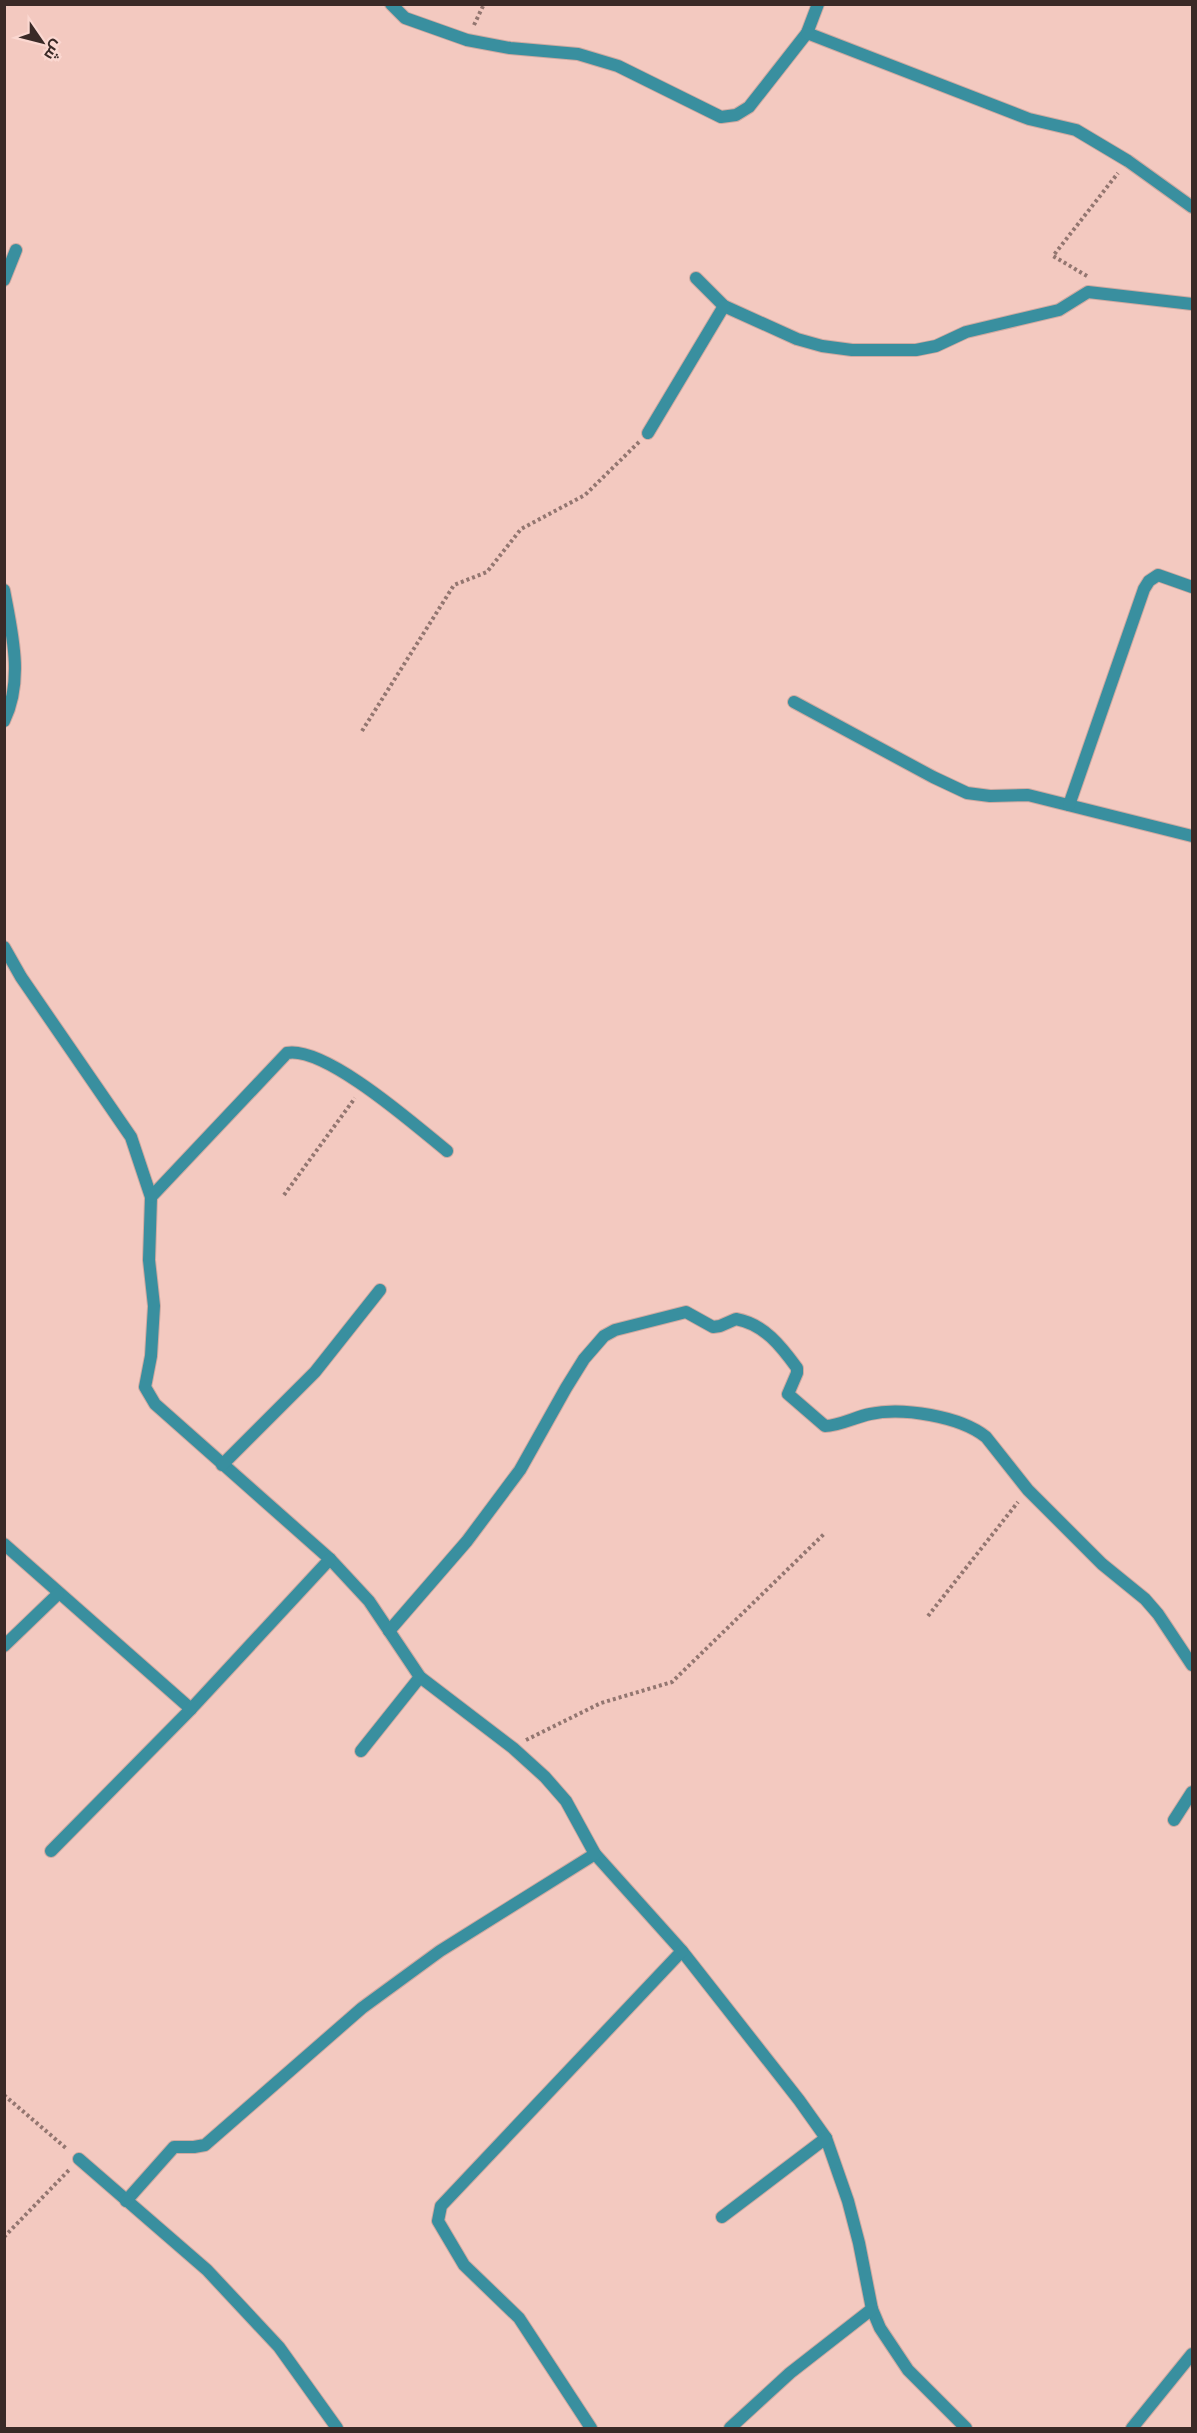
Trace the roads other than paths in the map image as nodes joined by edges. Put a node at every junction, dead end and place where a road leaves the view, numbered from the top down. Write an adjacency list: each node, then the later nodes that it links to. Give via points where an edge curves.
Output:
1 (391, 4): 3 (lane, via 405,18 467,40 578,54 618,66 721,117 736,115 749,107)
2 (818, 4): 3 (lane)
3 (807, 33): 4 (lane, via 1029,119 1076,130)
4 (1192, 207)
5 (16, 250): 7 (lane)
6 (696, 278): 9 (lane)
7 (4, 280)
8 (1192, 304): 9 (lane, via 1088,292 1059,310 966,332 936,346 916,350 822,346)
9 (724, 306): 10 (lane)
10 (648, 433)
11 (1192, 587): 15 (lane, via 1158,575 1144,589)
12 (4, 590): 14 (lane, via 15,658 15,688)
13 (794, 702): 15 (lane, via 967,793 1028,795)
14 (4, 721)
15 (1069, 805): 16 (lane)
16 (1192, 836)
17 (4, 947): 19 (lane, via 130,1137)
18 (447, 1151): 19 (lane, via 365,1085 297,1051 287,1053)
19 (151, 1197): 21 (lane, via 149,1260 154,1306 145,1387 155,1404)
20 (380, 1290): 21 (lane, via 315,1372)
21 (222, 1465): 23 (lane)
22 (4, 1544): 24 (lane)
23 (330, 1559): 25 (lane, via 369,1601); 29 (lane)
24 (58, 1594): 26 (lane); 29 (lane)
25 (389, 1631): 27 (lane, via 467,1541 520,1470 584,1359 604,1336 681,1312 713,1327 736,1319 764,1330 797,1368 788,1394 825,1426 873,1413 908,1413 956,1421 978,1431 1028,1490 1102,1564 1145,1599); 28 (lane)
26 (4, 1646)
27 (1192, 1665)
28 (420, 1677): 30 (lane); 34 (lane, via 545,1777 566,1801)
29 (191, 1709): 33 (lane)
30 (361, 1751)
31 (1192, 1792): 32 (lane)
32 (1174, 1820)
33 (51, 1851)
34 (595, 1854): 35 (lane); 38 (lane, via 423,1963 362,2008 205,2145 174,2147)
35 (682, 1952): 36 (lane); 43 (lane, via 479,2165 438,2214 443,2231 464,2265 519,2318)
36 (826, 2138): 39 (lane); 40 (lane, via 848,2201)
37 (79, 2159): 38 (lane)
38 (126, 2201): 42 (lane, via 207,2270 257,2321)
39 (722, 2217)
40 (872, 2309): 44 (lane, via 816,2351); 45 (lane, via 908,2370)
41 (1192, 2354): 46 (lane)
42 (338, 2428)
43 (591, 2428)
44 (729, 2428)
45 (966, 2428)
46 (1132, 2428)

